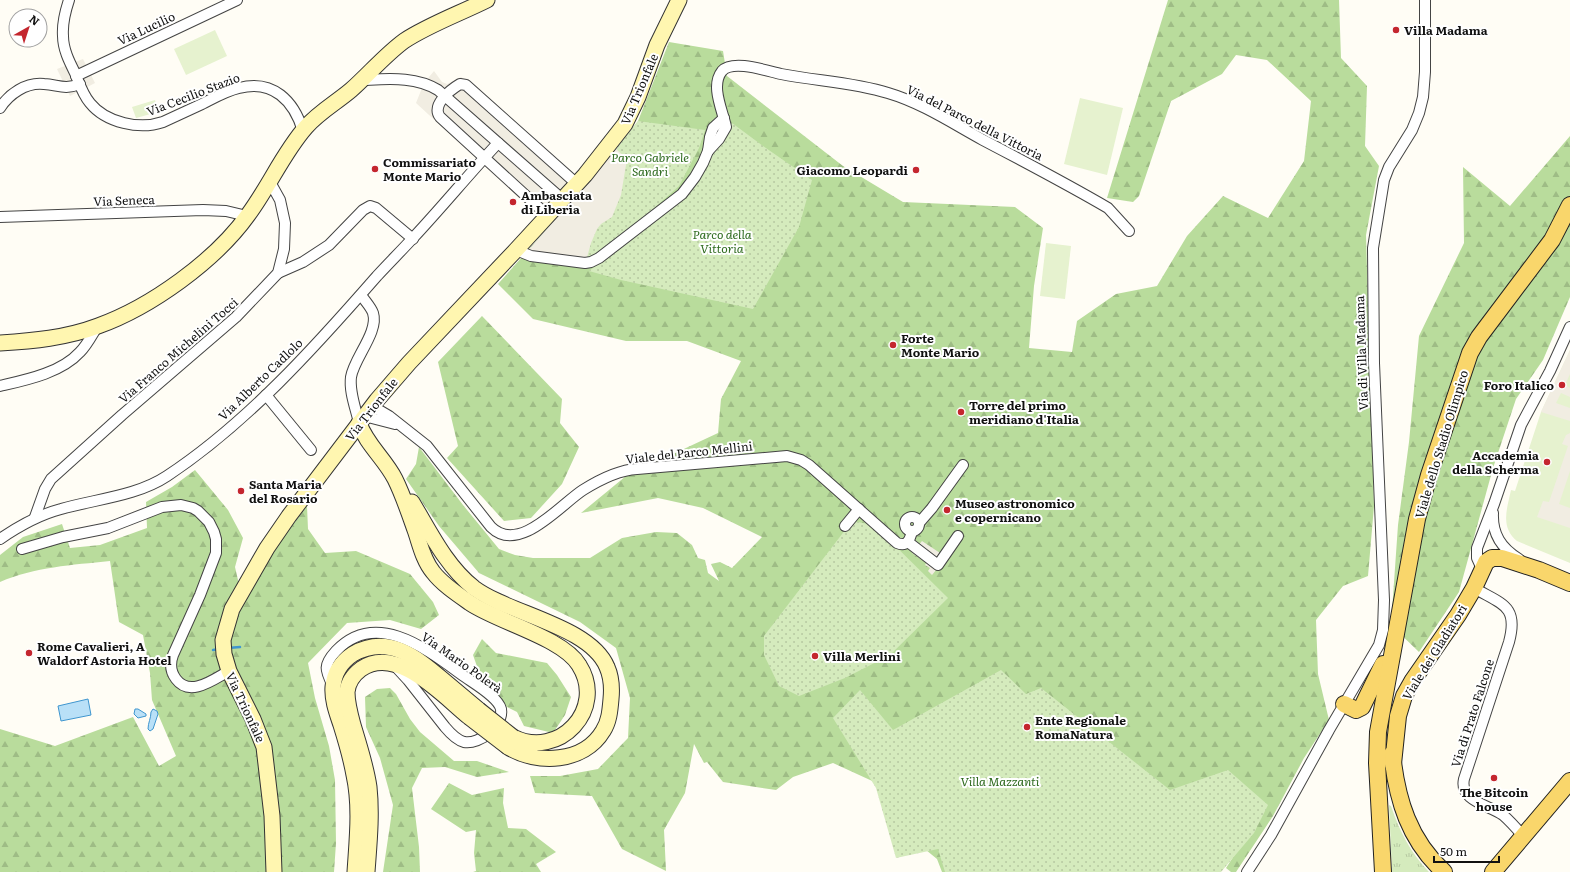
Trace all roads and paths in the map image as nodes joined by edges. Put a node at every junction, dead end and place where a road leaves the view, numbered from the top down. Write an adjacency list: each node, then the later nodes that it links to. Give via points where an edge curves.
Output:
1 (69, 0): 7 (street, Via Cecilio Stazio, via 62,34 65,50)
2 (237, 0): 7 (street, Via Lucilio, via 88,70)
3 (487, 0): 6 (main road, via 410,37)
4 (679, 0): 14 (main road, Via Trionfale, via 657,45 628,119)
5 (1425, 0): 50 (street, Via di Villa Madama, via 1423,97 1415,123 1384,180 1372,258 1384,624 1378,645)
6 (362, 80): 8 (street, via 412,80 430,86); 10 (main road)
7 (79, 84): 9 (street, Via Lucilio, via 66,88 42,83 26,86 12,95); 10 (street, Via Cecilio Stazio, via 90,104 101,113 124,123 145,126 163,122 239,88 261,86 275,91 289,103)
8 (446, 96): 11 (street); 12 (street, via 438,108 438,114); 14 (street, via 458,85 466,85)
9 (0, 108)
10 (303, 131): 13 (main road)
11 (498, 143): 12 (street, Via Alberto Cadlolo); 15 (street)
12 (485, 158): 18 (street); 21 (street, Via Alberto Cadlolo)
13 (270, 182): 17 (main road); 23 (street, Via Franco Michelini Tocci, via 282,206 285,223 284,249)
14 (577, 184): 15 (main road, Via Trionfale)
15 (562, 199): 18 (main road, Via Trionfale)
16 (1570, 205): 46 (main road, Viale dello Stadio Olimpico, via 1552,240 1479,337 1466,363 1421,504)
17 (247, 216): 19 (street, Via Seneca, via 228,211 203,210); 25 (main road, via 215,251 187,275 146,303)
18 (548, 216): 22 (main road, Via Trionfale)
19 (0, 217)
20 (1129, 231): 22 (street, Via del Parco della Vittoria, via 1111,210 914,102 882,91 840,82 731,66 721,72 718,83 726,127 682,194 591,262 531,256)
21 (413, 239): 23 (street, via 376,208 370,206 363,210 330,246); 24 (street, Via Alberto Cadlolo)
22 (516, 250): 30 (main road, Via Trionfale, via 409,363)
23 (278, 273): 36 (street, Via Franco Michelini Tocci, via 236,317 51,479)
24 (361, 295): 29 (street, Via Alberto Cadlolo); 30 (street, via 372,310 374,318 372,330 351,377 353,397)
25 (98, 327): 27 (main road, via 43,339); 28 (street, via 80,352 68,362 32,379)
26 (1570, 327): 34 (street, via 1521,425)
27 (0, 343)
28 (0, 386)
29 (266, 395): 31 (street); 36 (street, Via Alberto Cadlolo, via 190,460 160,481 137,490)
30 (365, 415): 33 (main road, via 369,442); 35 (street, Viale del Parco Mellini, via 400,425 426,446 488,523 504,536 534,528 582,490 622,471 784,456 808,463); 48 (main road, Via Trionfale, via 275,537 232,609 223,645)
31 (311, 450)
32 (963, 464): 40 (street, via 919,523 914,518 907,520 906,528 912,531)
33 (396, 481): 52 (main road, via 424,556 436,576 480,609 552,642 574,658 581,667 586,684 587,702 575,726 562,736 545,742); 52 (main road, via 455,570 471,585 495,601 569,632 595,649 607,665 612,689 610,709 603,731 591,744 576,753 555,759 529,757)
34 (1494, 504): 42 (street, via 1477,548 1477,558); 43 (street, via 1492,524 1497,539 1509,552)
35 (859, 509): 37 (street); 40 (street, Viale del Parco Mellini, via 897,543 902,545)
36 (35, 517): 39 (street, Via Alberto Cadlolo)
37 (845, 526)
38 (958, 536): 40 (street, via 938,565)
39 (0, 539)
40 (908, 542)
41 (22, 549): 48 (street, via 108,528 162,507 181,505 193,508 206,518 212,528 216,539 216,553 172,655 171,668 177,680 192,688 211,681)
42 (1482, 569): 43 (main road, via 1487,560 1495,557); 45 (main road, Viale dei Gladiatori)
43 (1539, 570): 44 (main road)
44 (1570, 583)
45 (1474, 588): 53 (main road, Viale dei Gladiatori, via 1404,696 1398,716); 55 (street, Via di Prato Falcone, via 1506,607 1511,614 1512,627 1463,788 1472,799 1503,816)
46 (1397, 627): 50 (main road, via 1364,705 1357,710); 53 (main road, via 1402,647 1390,722); 60 (main road, Viale dello Stadio Olimpico, via 1379,724 1377,758)
47 (392, 663): 49 (street, Via Mario Polerà, via 445,727 461,740 473,742 484,737 499,720 500,706 488,694 420,646 390,634 363,634 341,646 326,667); 51 (main road, via 416,674); 58 (main road, via 378,662 364,667 352,677 347,692 369,787)
48 (229, 670): 56 (main road, Via Trionfale, via 264,747 272,816)
49 (333, 686): 51 (main road, via 339,668 349,658 366,648 384,646 414,657); 57 (main road, via 335,705 352,766 357,796)
50 (1344, 704): 59 (street, Via di Villa Madama, via 1271,836)
51 (474, 714): 52 (main road, bridge)
52 (511, 742)
53 (1393, 764): 61 (main road, via 1398,797 1413,834 1426,854)
54 (1570, 782): 55 (main road)
55 (1523, 836): 62 (main road)
56 (274, 872)
57 (355, 872)
58 (367, 872)
59 (1247, 872)
60 (1383, 872)
61 (1444, 872)
62 (1493, 872)

